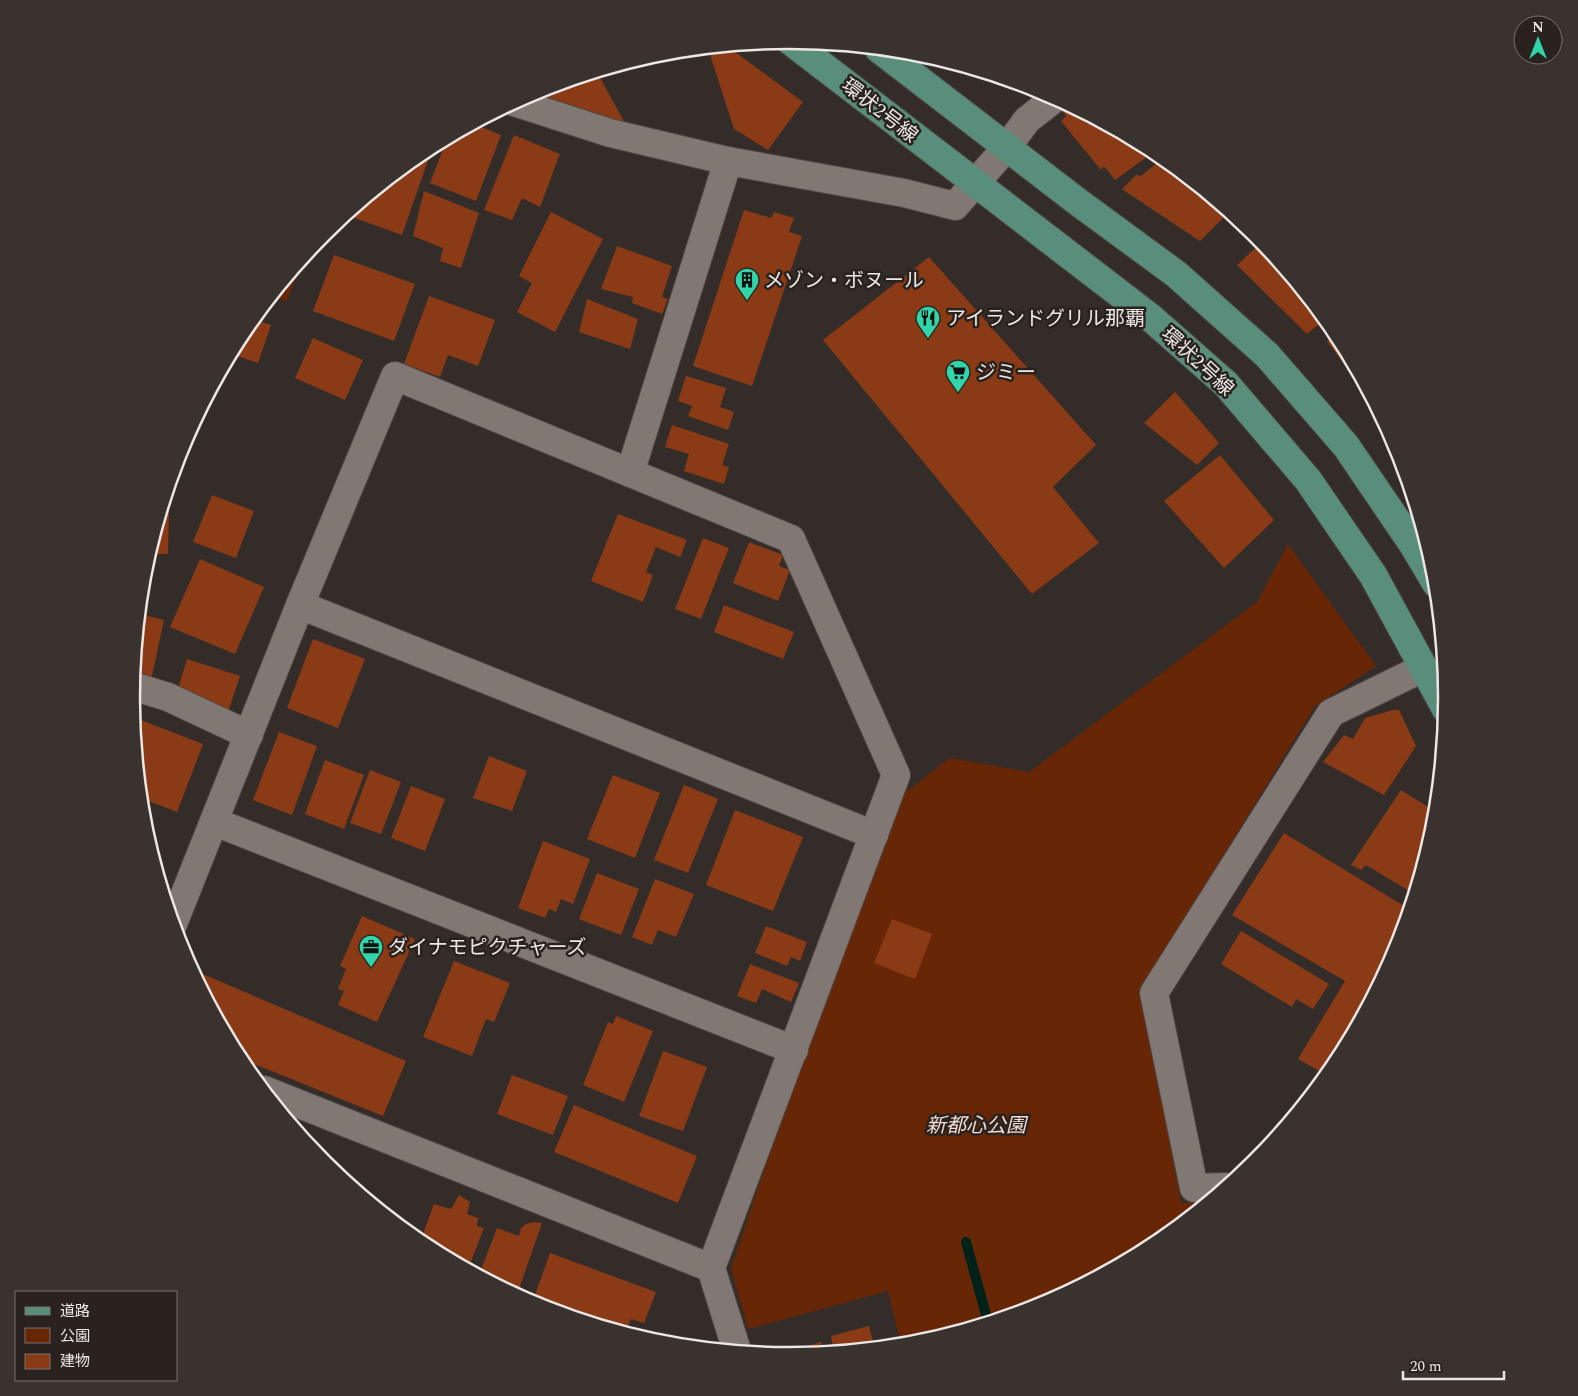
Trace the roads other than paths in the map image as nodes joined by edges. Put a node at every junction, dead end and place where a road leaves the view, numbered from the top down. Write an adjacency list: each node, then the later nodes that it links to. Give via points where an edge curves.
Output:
1 (801, 49): 7 (main road, 環状2号線)
2 (889, 56): 5 (main road)
3 (1048, 103): 5 (street, via 1027,120)
4 (525, 105): 6 (street, via 610,133)
5 (1006, 147): 7 (street); 9 (main road, via 1176,274 1267,355 1346,446)
6 (728, 161): 7 (street, via 904,193 955,206); 8 (street)
7 (975, 183): 11 (main road, 環状2号線, via 1150,317 1226,384 1308,480 1372,575)
8 (630, 473): 10 (street, via 395,376); 16 (street, via 791,539 896,775)
9 (1424, 563)
10 (300, 605): 14 (street); 16 (street)
11 (1423, 668): 13 (main road, 環状2号線); 20 (street, via 1331,713 1154,993 1194,1188)
12 (140, 689): 14 (street, via 168,698)
13 (1438, 695)
14 (249, 736): 15 (street)
15 (215, 822): 17 (street); 18 (street)
16 (874, 835): 18 (street)
17 (177, 915)
18 (794, 1050): 21 (street)
19 (275, 1094): 21 (street)
20 (1215, 1187)
21 (711, 1268): 22 (street)
22 (735, 1345)

